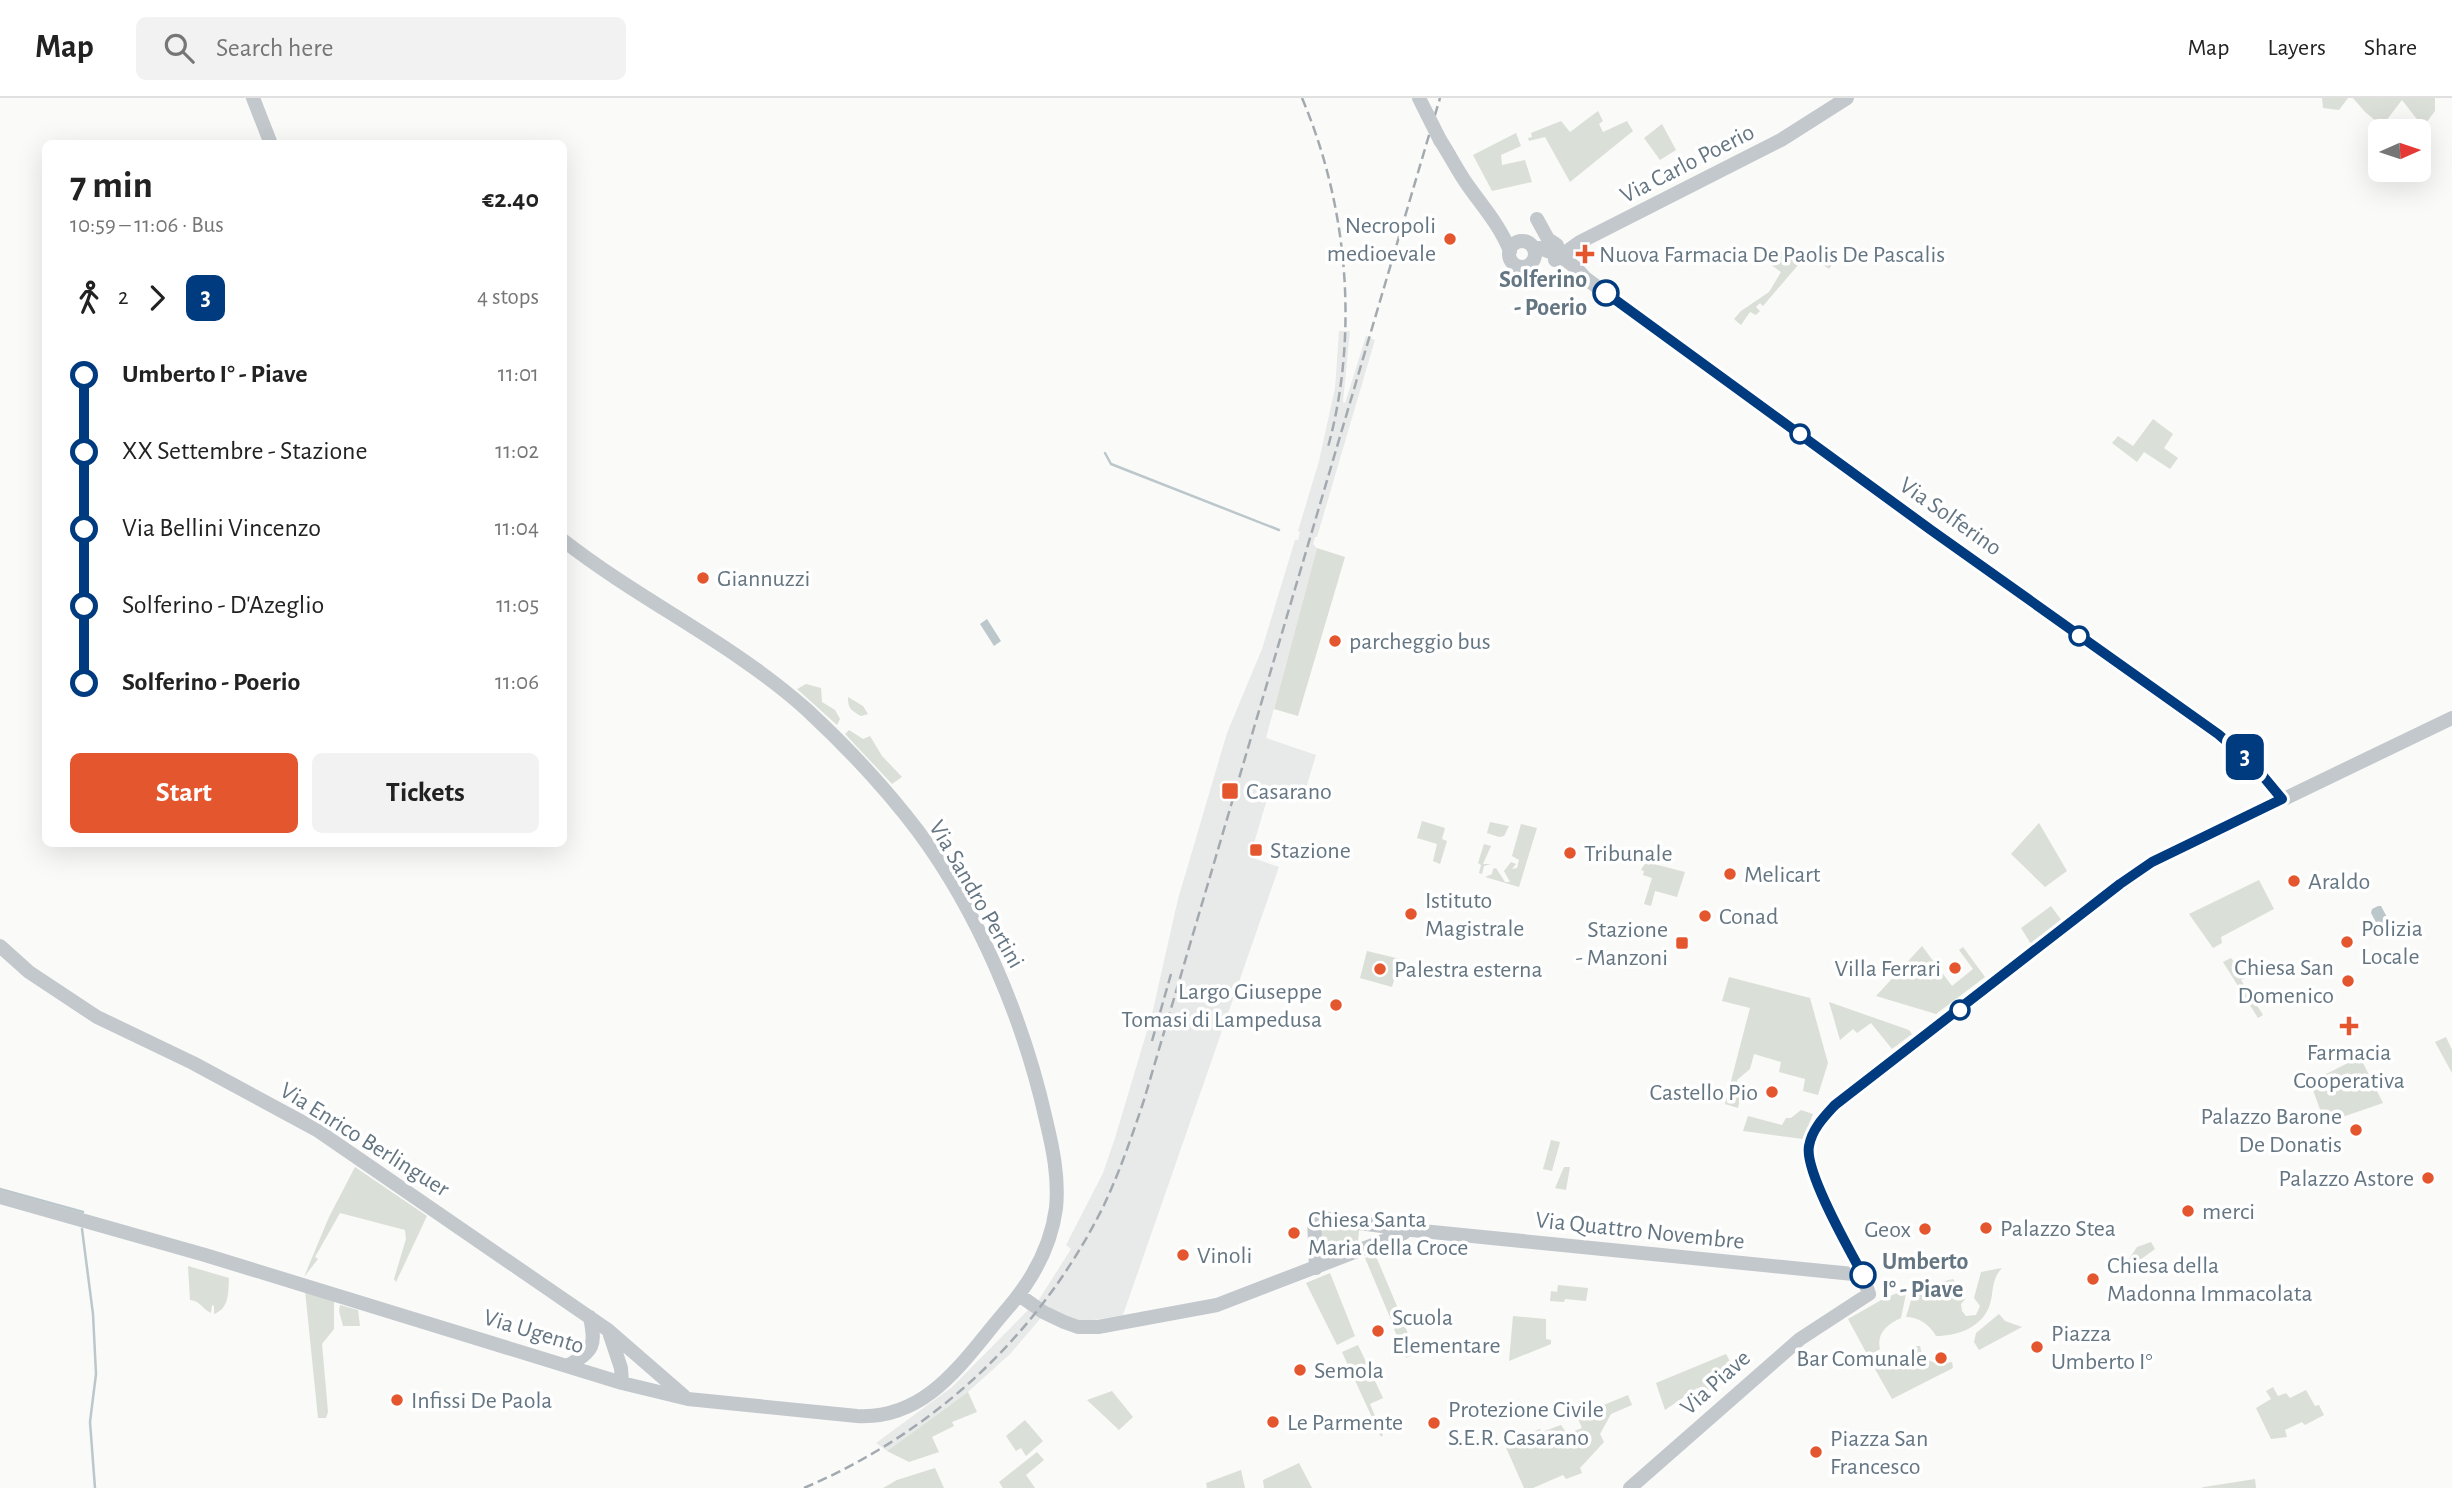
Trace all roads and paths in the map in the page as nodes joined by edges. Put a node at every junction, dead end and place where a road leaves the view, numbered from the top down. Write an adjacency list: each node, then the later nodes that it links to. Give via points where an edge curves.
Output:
1 (253, 98): 4 (street)
2 (1419, 98): 6 (street, bridge, via 1469,187)
3 (1847, 98): 8 (street, Via Carlo Poerio, via 1781,140)
4 (269, 140)
5 (1537, 219): 8 (street)
6 (1513, 247): 7 (street, via 1524,241); 7 (street, via 1510,259 1517,266 1527,266)
7 (1535, 251): 8 (street, Via Carlo Poerio)
8 (1557, 254): 11 (street, Via Solferino, via 1573,275 1586,278 2218,734 2253,764)
9 (567, 543): 19 (street, Via Sandro Pertini, via 803,706 868,769 940,864 993,958 1023,1038 1051,1140 1057,1181 1053,1223 1045,1252)
10 (2452, 718): 11 (street)
11 (2282, 799): 18 (street, via 2152,862 2120,884 1835,1105 1818,1123 1808,1147 1811,1166)
12 (0, 946): 20 (street, Via Enrico Berlinguer, via 29,972 97,1017 317,1130)
13 (0, 1197): 22 (street, Via Ugento)
14 (1364, 1224): 15 (street, Via Quattro Novembre); 16 (street); 17 (street, Via Quattro Novembre, via 1314,1217)
15 (1412, 1230): 16 (street, Via Quattro Novembre); 18 (street, Via Quattro Novembre)
16 (1364, 1247): 17 (street, Via Quattro Novembre)
17 (1316, 1268): 19 (street, Via Quattro Novembre, via 1217,1305 1086,1328 1054,1318)
18 (1863, 1275): 25 (street, Via Piave, via 1869,1294 1800,1339)
19 (1019, 1295): 24 (street, Via Ugento, via 937,1389 918,1404 895,1413 869,1417)
20 (590, 1317): 21 (street, Via Enrico Berlinguer); 22 (street, via 595,1340 588,1354)
21 (608, 1330): 23 (street); 24 (street, Via Enrico Berlinguer)
22 (569, 1365): 23 (street, Via Ugento)
23 (622, 1382): 24 (street, Via Ugento)
24 (688, 1399)
25 (1630, 1488)

